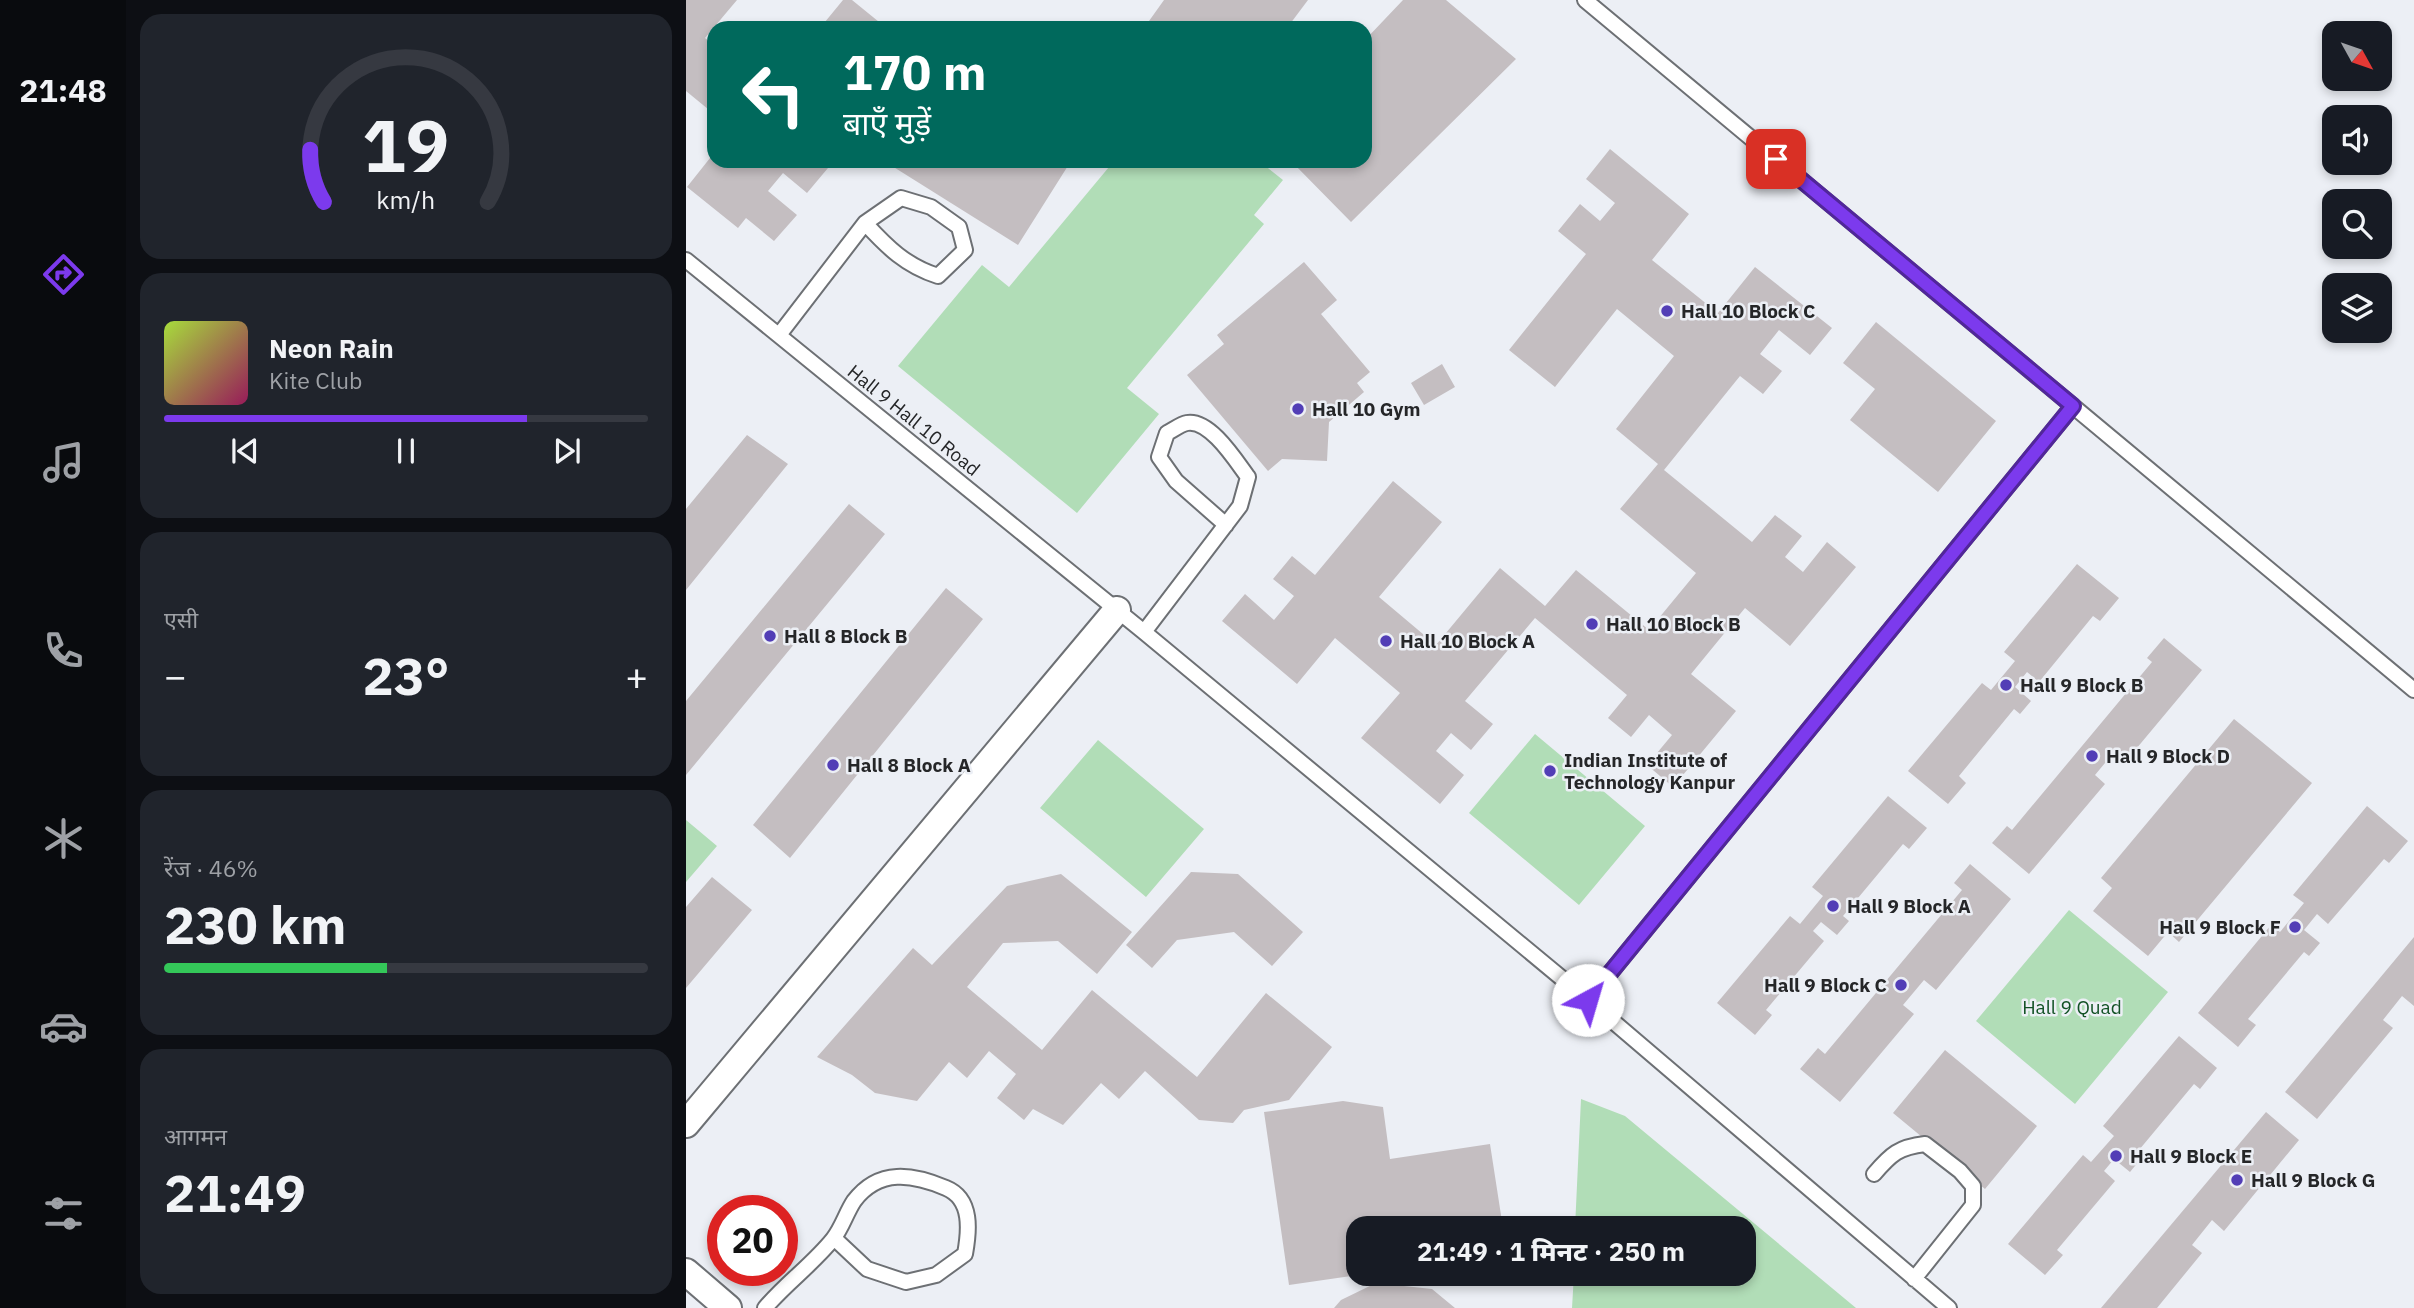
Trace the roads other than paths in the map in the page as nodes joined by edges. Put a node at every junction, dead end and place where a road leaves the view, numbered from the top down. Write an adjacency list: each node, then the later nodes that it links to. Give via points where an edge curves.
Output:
1 (1585, 0): 5 (lane)
2 (865, 223): 2 (lane, via 901,198 931,207 959,227 965,250 938,276 917,270); 4 (lane)
3 (686, 260): 4 (lane, Hall 9 Hall 10 Road)
4 (779, 335): 7 (lane, Hall 9 Hall 10 Road)
5 (2073, 406): 9 (lane); 10 (lane)
6 (1226, 525): 6 (lane, via 1240,506 1248,477 1203,425 1186,423 1167,433 1159,457 1176,481); 8 (lane)
7 (1117, 610): 8 (lane, Hall 9 Hall 10 Road); 11 (street)
8 (1144, 632): 10 (lane, Hall 9 Hall 10 Road)
9 (2414, 690)
10 (1588, 1000): 15 (lane, Hall 9 Hall 10 Road)
11 (686, 1124)
12 (1874, 1174): 15 (lane, via 1905,1146 1925,1144 1973,1186 1973,1205)
13 (834, 1238): 13 (lane, via 867,1269 906,1282 936,1275 965,1255 970,1226 952,1191 922,1178 896,1176 872,1184 854,1201); 17 (lane)
14 (686, 1272): 16 (street)
15 (1914, 1279): 18 (lane, Hall 9 Hall 10 Road)
16 (728, 1308)
17 (765, 1308)
18 (1949, 1308)

